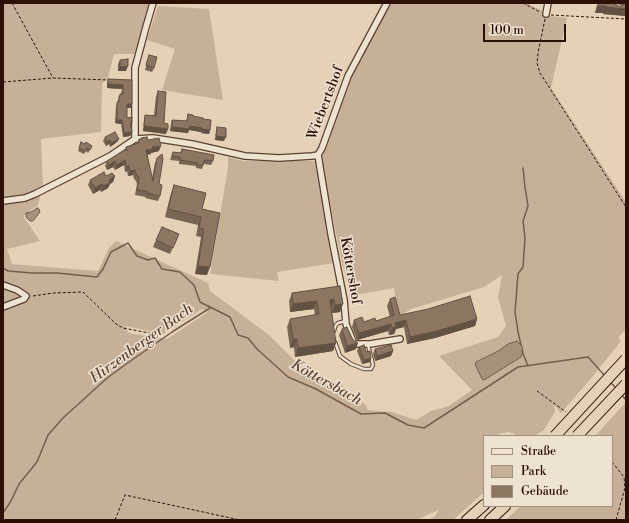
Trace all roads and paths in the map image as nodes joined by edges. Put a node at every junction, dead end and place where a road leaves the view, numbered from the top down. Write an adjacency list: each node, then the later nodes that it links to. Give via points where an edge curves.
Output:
1 (12, 3): 8 (path)
2 (154, 3): 11 (street, via 135,68)
3 (387, 3): 12 (street, Wiebertshof, via 348,76)
4 (523, 3): 6 (path)
5 (548, 3): 6 (street)
6 (546, 14): 7 (path); 14 (path, via 538,53 540,73)
7 (626, 19)
8 (53, 78): 9 (path); 10 (path)
9 (113, 80)
10 (3, 82)
11 (135, 139): 12 (street, Wiebertshof, via 153,138 192,144 244,156 279,158); 13 (street, via 110,156 35,194)
12 (318, 155): 18 (street, Köttershof)
13 (3, 201)
14 (626, 207)
15 (3, 285): 16 (street)
16 (26, 296): 17 (street); 19 (path, via 83,292 123,328)
17 (3, 306)
18 (346, 321): 21 (street, Köttershof, via 354,344); 21 (lane, via 338,323 334,330 340,356 358,367 371,368 373,365)
19 (160, 335)
20 (400, 339): 21 (street, Köttershof)
21 (368, 344)
22 (626, 359): 26 (highway, bridge)
23 (626, 384): 27 (highway, bridge)
24 (537, 391): 25 (path)
25 (567, 413)
26 (556, 435)
27 (579, 435)
28 (613, 463): 29 (path)
29 (625, 477): 36 (path, via 625,488)
30 (483, 506): 34 (highway)
31 (504, 507): 35 (highway)
32 (114, 520): 33 (path, via 125,496)
33 (240, 520)
34 (467, 520)
35 (490, 520)
36 (616, 520)

